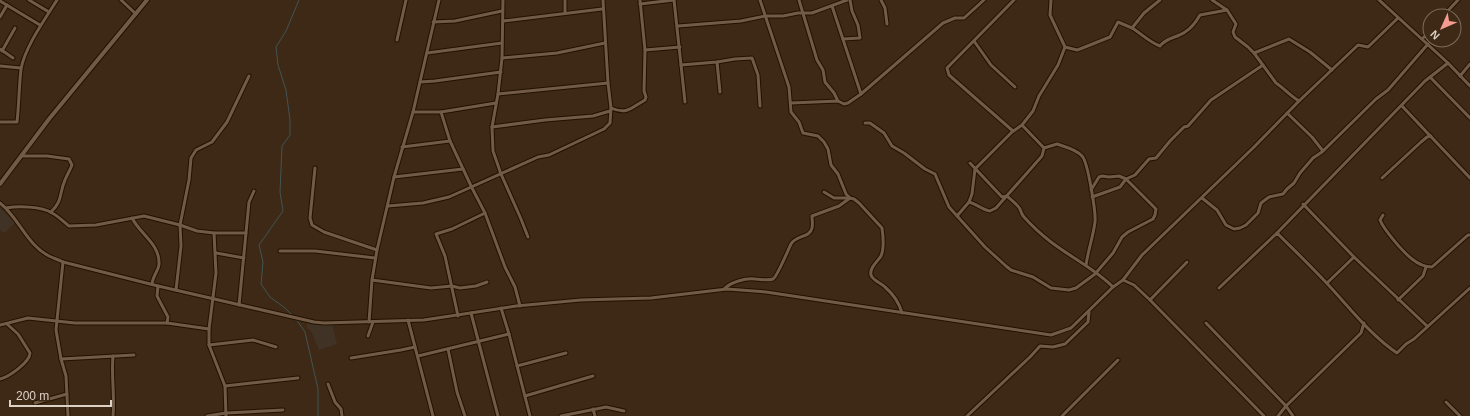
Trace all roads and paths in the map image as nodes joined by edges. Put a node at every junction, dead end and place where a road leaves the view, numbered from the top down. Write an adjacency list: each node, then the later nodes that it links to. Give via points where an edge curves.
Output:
1 (29, 0): 33 (street)
2 (57, 0): 33 (street)
3 (121, 0): 35 (street)
4 (146, 0): 35 (street)
5 (406, 0): 49 (street)
6 (439, 0): 41 (street)
7 (502, 0): 32 (street)
8 (565, 0): 36 (street)
9 (602, 0): 30 (street)
10 (674, 0): 25 (street); 44 (street)
11 (760, 0): 37 (street)
12 (799, 0): 34 (street)
13 (847, 0): 28 (street)
14 (850, 0): 47 (street, via 860,38)
15 (881, 0): 42 (street)
16 (978, 0): 26 (street)
17 (984, 0): 26 (street)
18 (1014, 0): 50 (street)
19 (1051, 0): 54 (street, via 1050,15)
20 (1160, 0): 46 (street, via 1144,13)
21 (1212, 0): 31 (street)
22 (1379, 0): 39 (street)
23 (1458, 0): 29 (street)
24 (0, 1): 27 (street)
25 (640, 2): 58 (street)
26 (981, 3): 81 (street, via 964,18 948,20 936,29)
27 (7, 5): 38 (street); 43 (street)
28 (832, 6): 34 (street); 47 (street)
29 (1451, 8)
30 (602, 9): 36 (street); 52 (street)
31 (1227, 10): 46 (street, via 1200,15 1196,23 1185,33 1165,40 1160,46); 60 (street, via 1236,24 1234,38)
32 (502, 11): 40 (street); 41 (street, via 455,21)
33 (49, 12): 43 (street)
34 (803, 13): 37 (street); 82 (street, via 825,82)
35 (136, 14): 104 (street)
36 (565, 14): 40 (street)
37 (765, 16): 44 (street, via 741,21); 86 (street, via 789,87)
38 (0, 17)
39 (1398, 18): 48 (street); 70 (street, via 1368,47 1358,45)
40 (503, 21): 51 (street)
41 (434, 22): 59 (street)
42 (887, 24)
43 (40, 25): 69 (street)
44 (678, 26): 53 (street)
45 (15, 28): 57 (street)
46 (1132, 28): 54 (street, via 1118,22 1110,37 1077,50)
47 (843, 39): 81 (street)
48 (1422, 39)
49 (397, 40)
50 (974, 41): 78 (street, via 991,65); 98 (street, via 947,68 949,75)
51 (502, 43): 59 (street); 62 (street)
52 (605, 43): 62 (street, via 557,53); 76 (street)
53 (680, 47): 58 (street); 66 (street)
54 (1065, 47): 96 (street, via 1033,111)
55 (1425, 48): 103 (street, via 1388,90)
56 (1432, 48): 64 (street)
57 (1, 50): 61 (street)
58 (644, 50): 89 (street, via 646,97 629,110)
59 (427, 53): 75 (street)
60 (1254, 53): 67 (street); 70 (street, via 1289,39)
61 (13, 58)
62 (502, 58): 71 (street)
63 (717, 62): 66 (street); 79 (street); 87 (street, via 752,58 758,75)
64 (1448, 64): 73 (street); 74 (street)
65 (1470, 64): 73 (street)
66 (681, 65): 84 (street)
67 (1263, 65): 83 (street, via 1276,83); 105 (street, via 1211,100)
68 (0, 66): 69 (street)
69 (21, 68): 94 (street, via 17,122)
70 (1332, 70): 83 (street)
71 (501, 72): 75 (street); 80 (street)
72 (249, 76): 135 (street, via 227,122 212,142 196,150 191,158)
73 (1460, 76): 77 (street)
74 (1430, 77): 88 (street); 93 (street)
75 (420, 82): 90 (street)
76 (608, 83): 80 (street); 89 (street)
77 (1470, 86)
78 (1015, 87)
79 (720, 92)
80 (498, 94): 85 (street)
81 (861, 94): 82 (street, via 848,103)
82 (838, 101): 86 (street)
83 (1298, 101): 92 (street)
84 (685, 102)
85 (496, 103): 91 (street); 97 (street)
86 (791, 103): 123 (street, via 791,112 799,122 803,134 818,136 826,144 831,164)
87 (760, 106)
88 (1402, 106): 99 (street); 127 (street)
89 (610, 110): 97 (street, via 593,116); 111 (street, via 610,123 604,129)
90 (413, 112): 91 (street); 101 (street)
91 (441, 112): 100 (street)
92 (1287, 113): 103 (street); 124 (street)
93 (1470, 118)
94 (0, 122)
95 (864, 123): 133 (street, via 870,123 884,133 892,146 935,174 949,206)
96 (1022, 125): 98 (street); 102 (street)
97 (492, 127): 111 (street, via 493,151)
98 (1013, 131): 109 (street)
99 (1431, 136): 113 (street); 114 (street)
100 (450, 141): 101 (street); 110 (street)
101 (402, 147): 112 (street)
102 (1044, 148): 118 (street, via 1057,144 1081,154); 121 (street, via 1042,156)
103 (1324, 151): 124 (street, via 1313,158 1283,194 1269,197 1263,202 1258,213 1240,228 1234,229 1226,225 1217,210)
104 (21, 156): 116 (street); 130 (street, via 69,159 72,165 64,180 61,198)
105 (1156, 158): 106 (street); 115 (street, via 1149,160 1135,175)
106 (1158, 163)
107 (970, 164): 109 (street)
108 (315, 168): 141 (street, via 310,218 312,224 324,232)
109 (975, 169): 121 (street, via 1002,197); 125 (street)
110 (463, 170): 112 (street); 117 (street)
111 (501, 174): 117 (street); 140 (street)
112 (394, 177): 128 (street)
113 (1382, 178)
114 (1470, 178)
115 (1126, 179): 118 (street, via 1119,176 1102,176); 122 (street, via 1120,187); 151 (street, via 1156,209 1155,215 1153,219 1134,227 1122,237 1113,253)
116 (0, 184)
117 (472, 188): 128 (street, via 423,203); 131 (street)
118 (1091, 190): 122 (street)
119 (254, 191): 137 (street, via 249,202)
120 (824, 192): 123 (street, via 834,198)
121 (1007, 196): 125 (street, via 990,211); 149 (street, via 1022,216 1050,241)
122 (1092, 197): 149 (street, via 1095,222)
123 (850, 198): 162 (street, via 839,206 812,216 812,230 807,235 796,238 792,243 773,279 736,282); 172 (street, via 859,203 882,228 882,253 870,274 890,292 900,305)
124 (1202, 198): 153 (street, via 1142,255)
125 (969, 202): 133 (street)
126 (0, 203): 129 (street)
127 (1303, 204): 138 (street); 144 (street)
128 (388, 206): 141 (street)
129 (6, 208): 130 (street, via 17,206); 147 (street, via 41,250 48,256)
130 (51, 212): 134 (street, via 69,226 96,225)
131 (485, 213): 158 (street, via 452,230 436,234 445,256); 168 (street, via 515,287)
132 (1383, 215): 150 (street, via 1380,220 1383,227 1412,260)
133 (957, 216): 151 (street, via 1011,270 1033,277 1051,288 1076,288)
134 (132, 218): 135 (street, via 144,216); 156 (street, via 154,244 158,256 158,269 152,277)
135 (180, 225): 136 (street); 163 (street, via 181,246)
136 (214, 233): 137 (street); 143 (street)
137 (246, 233): 145 (street)
138 (1277, 233): 155 (street); 160 (street)
139 (1470, 235): 150 (street, via 1432,267)
140 (528, 237)
141 (377, 250): 146 (street)
142 (280, 251): 146 (street, via 315,251)
143 (216, 253): 145 (street); 164 (street)
144 (1354, 257): 155 (street); 166 (street)
145 (244, 258): 167 (street)
146 (375, 258): 152 (street)
147 (64, 262): 156 (street); 175 (street)
148 (1187, 262): 165 (street)
149 (1086, 265): 151 (street)
150 (1426, 267): 166 (street, via 1423,276)
151 (1095, 274): 159 (street)
152 (372, 280): 158 (street, via 431,288); 176 (street)
153 (1123, 280): 159 (street); 165 (street, via 1134,285)
154 (487, 282): 158 (street, via 460,288)
155 (1327, 283): 179 (street)
156 (152, 284): 157 (street)
157 (158, 286): 163 (street); 177 (street, via 157,296 168,317)
158 (452, 286): 173 (street)
159 (1113, 287): 170 (street)
160 (1219, 288)
161 (1470, 288): 182 (street)
162 (724, 289): 168 (street, via 651,298 581,300); 172 (street, via 766,292)
163 (176, 290): 164 (street)
164 (212, 299): 167 (street); 183 (street)
165 (1150, 300): 225 (street)
166 (1398, 300): 182 (street)
167 (239, 305): 176 (street, via 324,322)
168 (520, 306): 169 (street)
169 (501, 308): 171 (street); 184 (street)
170 (1089, 312): 172 (street, via 1071,328 1051,335); 223 (street, via 1088,322 1065,344 1038,348)
171 (471, 313): 173 (street); 186 (street)
172 (902, 313)
173 (458, 316): 174 (street)
174 (408, 320): 176 (street); 189 (street)
175 (57, 321): 177 (street); 180 (street, via 28,318); 196 (street)
176 (371, 322): 185 (street)
177 (167, 323): 183 (street)
178 (1206, 323): 208 (street)
179 (1364, 323): 182 (street, via 1398,353); 208 (street, via 1361,333)
180 (7, 324): 181 (street); 201 (street, via 18,334 30,356 11,374)
181 (0, 325)
182 (1427, 326)
183 (209, 329): 187 (street)
184 (509, 334): 186 (street); 198 (street)
185 (368, 336)
186 (478, 342): 190 (street); 219 (street)
187 (209, 345): 188 (street, via 252,340); 203 (street)
188 (276, 347)
189 (415, 347): 194 (street); 195 (street)
190 (448, 349): 194 (street); 218 (street)
191 (566, 353): 198 (street)
192 (134, 355): 193 (street)
193 (112, 356): 196 (street); 214 (street)
194 (418, 356): 217 (street)
195 (351, 358)
196 (61, 359): 204 (street)
197 (1118, 360): 224 (street)
198 (517, 366): 205 (street)
199 (593, 376): 205 (street)
200 (298, 378): 203 (street)
201 (0, 379)
202 (328, 384): 216 (street)
203 (225, 386): 212 (street)
204 (68, 394): 207 (street); 213 (street)
205 (525, 396): 220 (street)
206 (1446, 402): 228 (street)
207 (35, 403)
208 (1286, 406): 226 (street); 227 (street)
209 (593, 409): 211 (street, via 606,407); 221 (street); 222 (street)
210 (283, 410): 212 (street)
211 (624, 411)
212 (226, 414): 215 (street)
213 (68, 416)
214 (113, 416)
215 (207, 416)
216 (342, 416)
217 (432, 416)
218 (464, 416)
219 (498, 416)
220 (530, 416)
221 (561, 416)
222 (595, 416)
223 (967, 416)
224 (1062, 416)
225 (1264, 416)
226 (1278, 416)
227 (1293, 416)
228 (1460, 416)

